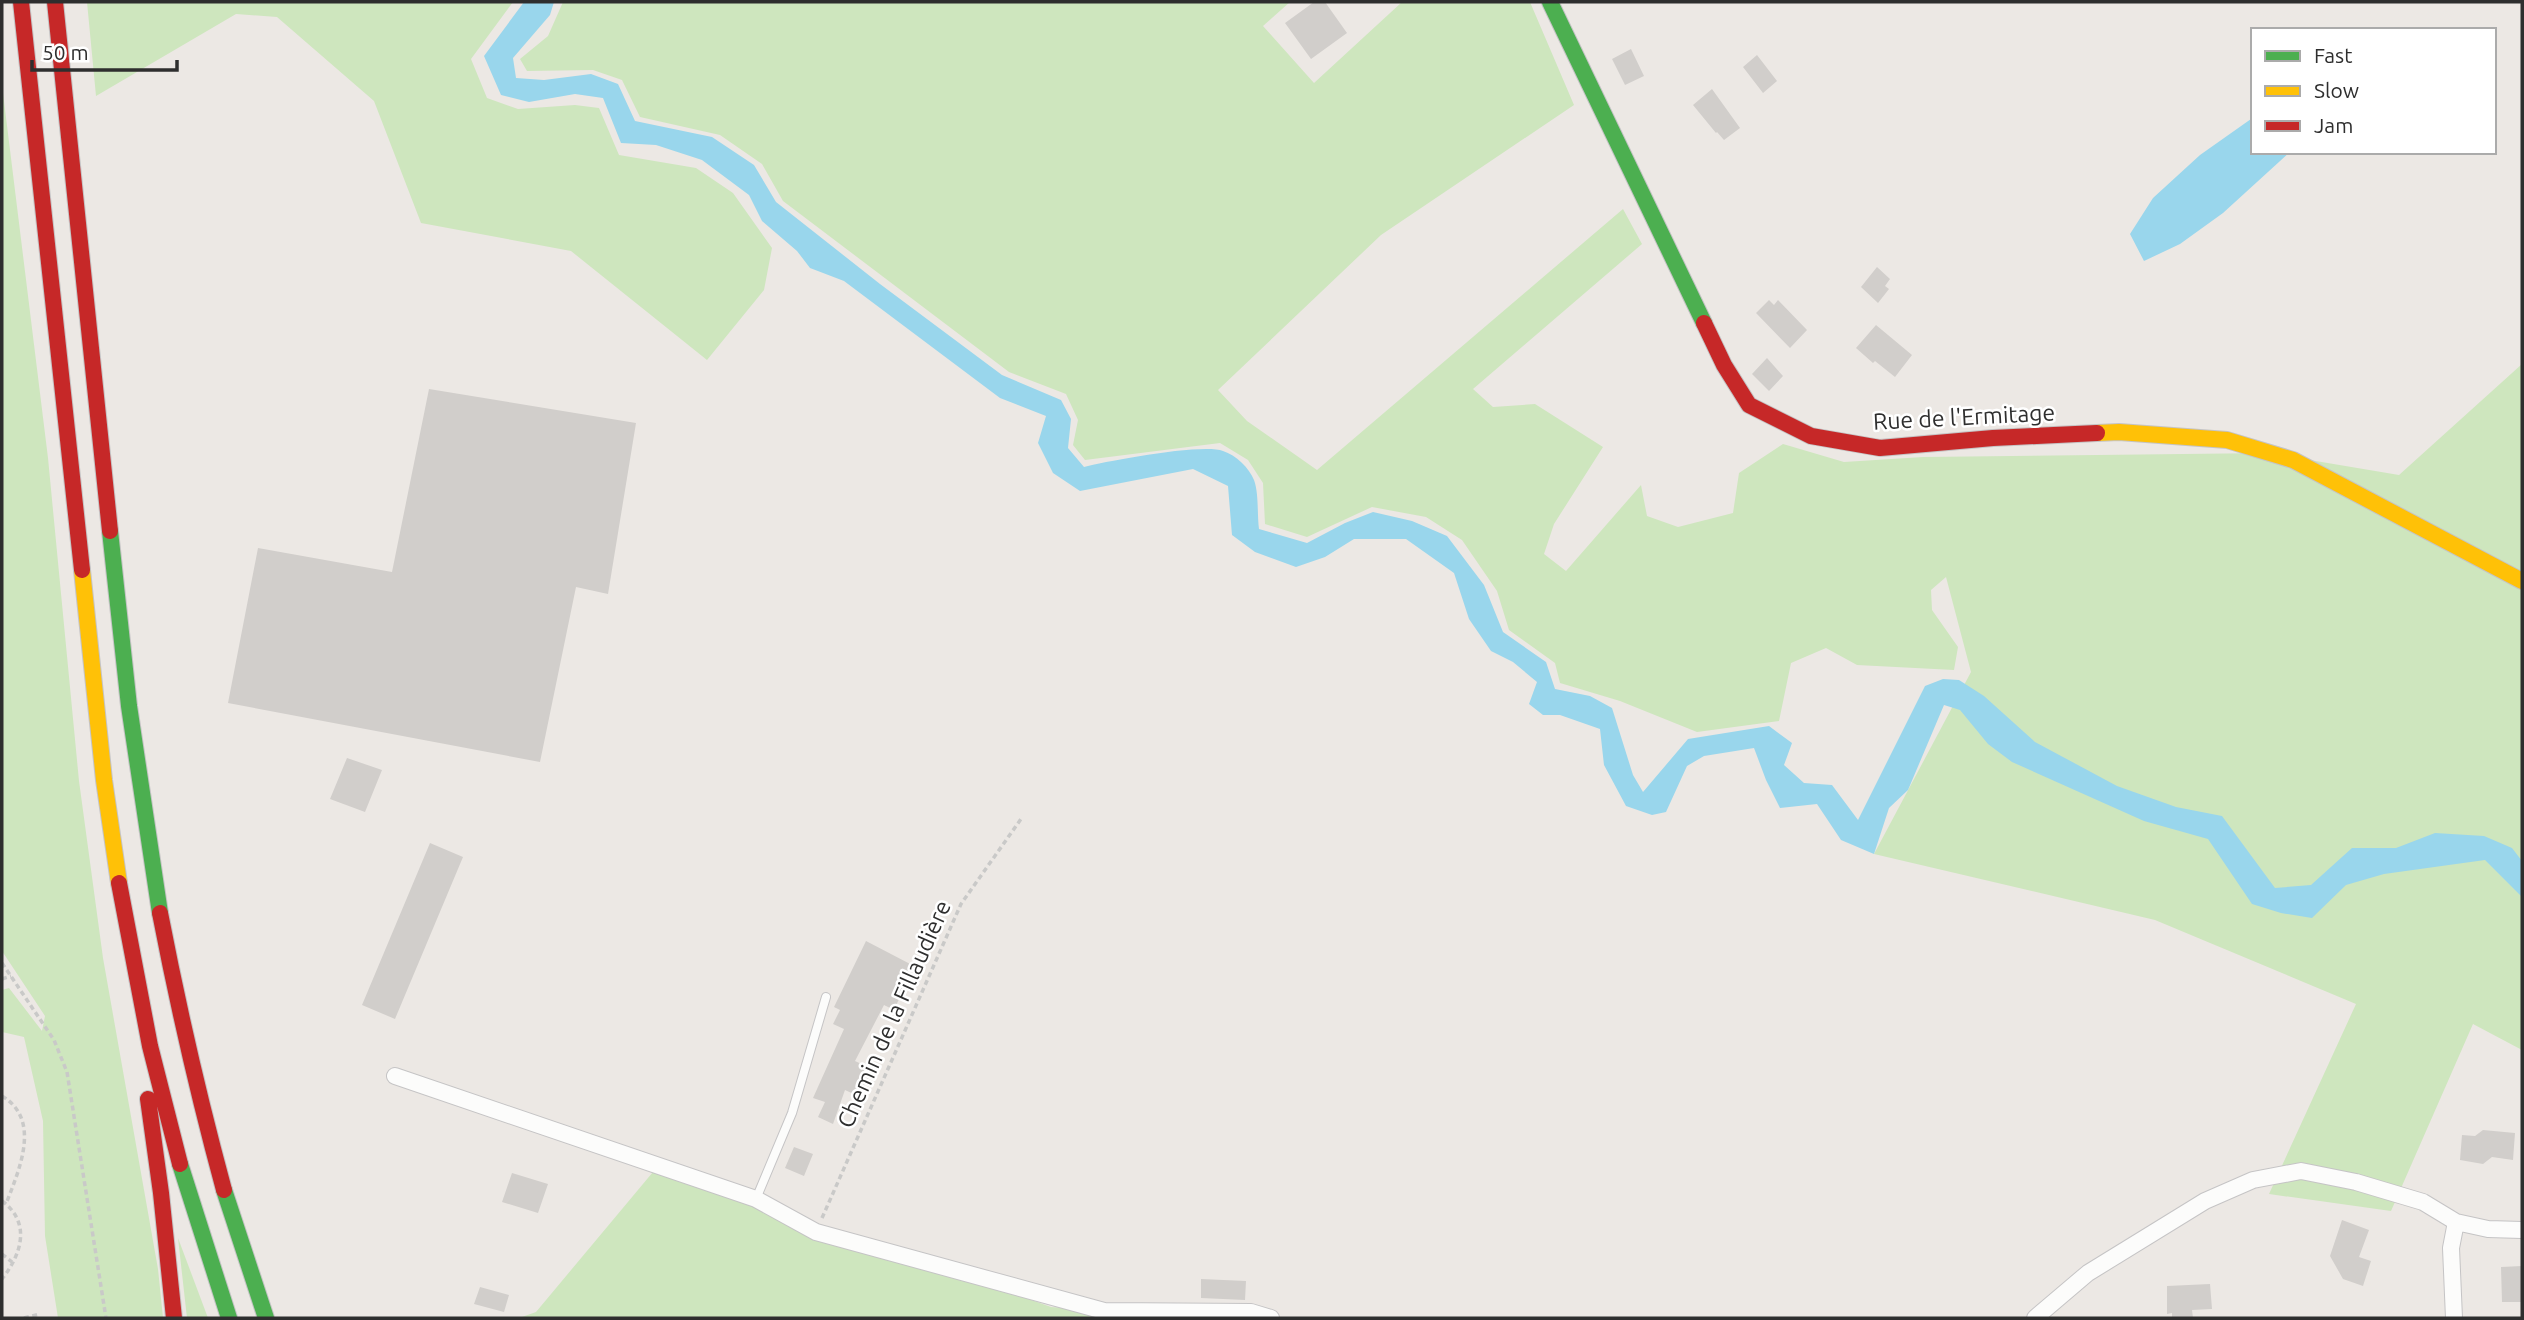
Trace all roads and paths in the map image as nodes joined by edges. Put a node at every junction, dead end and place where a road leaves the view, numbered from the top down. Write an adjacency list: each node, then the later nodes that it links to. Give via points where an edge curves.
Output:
1 (21, 2): 7 (main road, via 104,780)
2 (55, 2): 13 (main road, via 135,758 176,1005)
3 (1550, 2): 4 (main road, Rue de l'Ermitage, via 1724,365 1749,405 1811,436 1880,448 2119,432 2227,440 2292,460)
4 (2522, 581)
5 (1021, 819): 19 (path, Chemin de la Fillaudière, via 961,904)
6 (2, 964): 8 (path)
7 (134, 970): 26 (main road); 27 (main road, via 159,1085)
8 (10, 976): 9 (path); 25 (path, via 54,1041 67,1072)
9 (2, 979)
10 (826, 997): 14 (lane, via 792,1114)
11 (395, 1076): 14 (street)
12 (2, 1096): 15 (path, via 19,1111 25,1136 21,1165)
13 (221, 1179): 16 (main road); 28 (main road)
14 (756, 1199): 19 (street)
15 (4, 1203): 21 (path, via 14,1215 22,1244)
16 (248, 1210)
17 (2456, 1223): 18 (street); 30 (street, via 2423,1202 2356,1182 2301,1171 2253,1180 2205,1201 2088,1273); 31 (street, via 2451,1248)
18 (2522, 1230)
19 (816, 1232): 29 (street, via 1104,1311 1251,1312)
20 (2, 1254): 21 (path)
21 (12, 1262): 22 (path)
22 (2, 1279)
23 (40, 1314): 24 (path)
24 (24, 1318)
25 (106, 1318)
26 (174, 1318)
27 (229, 1318)
28 (266, 1318)
29 (1271, 1318)
30 (2035, 1318)
31 (2454, 1318)

